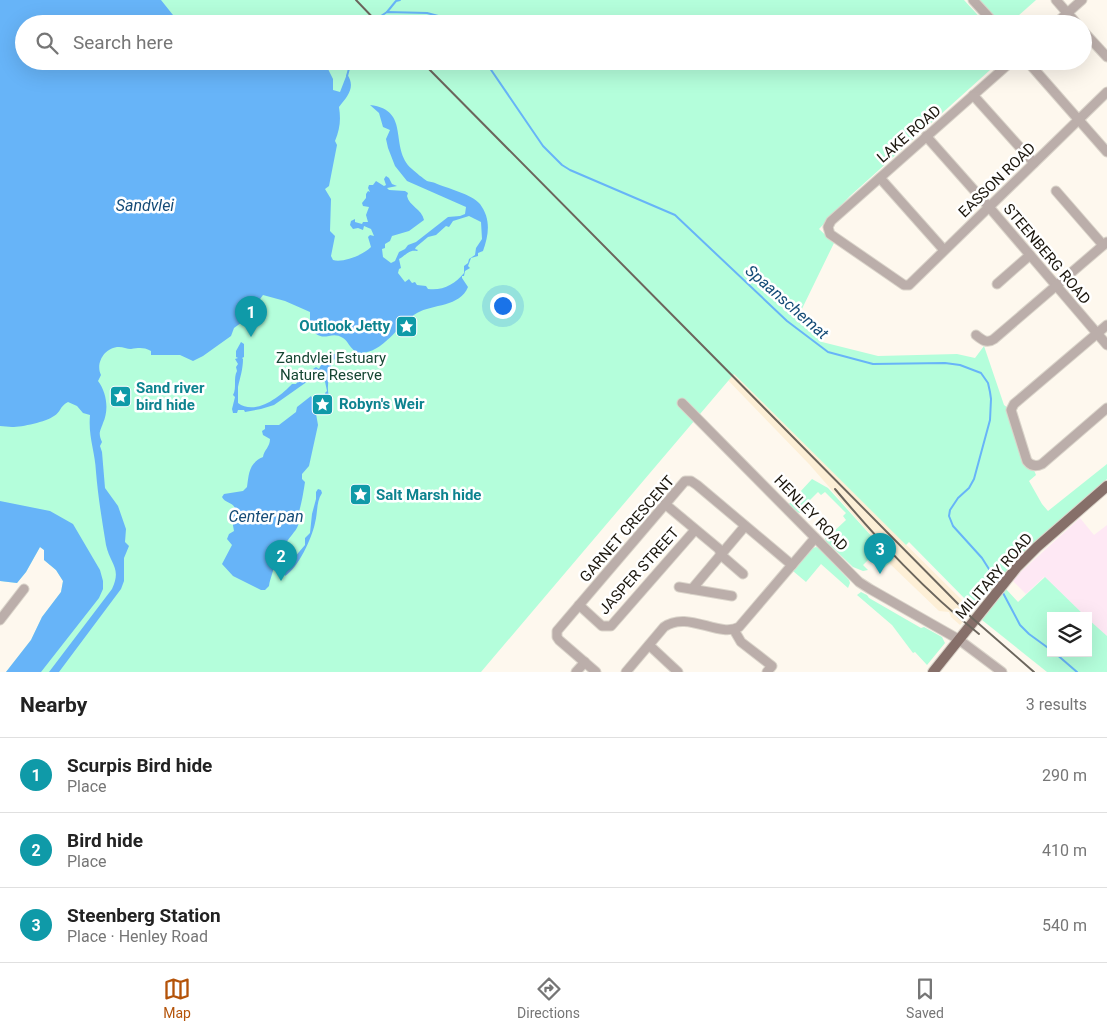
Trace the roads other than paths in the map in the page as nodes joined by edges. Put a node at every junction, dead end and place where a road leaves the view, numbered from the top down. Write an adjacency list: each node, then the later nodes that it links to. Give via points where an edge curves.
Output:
1 (973, 0): 5 (street)
2 (1056, 0): 4 (street)
3 (1082, 0): 4 (street)
4 (1068, 13): 6 (street)
5 (987, 15)
6 (1066, 15)
7 (1092, 41): 8 (street)
8 (1107, 57)
9 (1002, 70): 12 (street, LAKE ROAD)
10 (1035, 70): 13 (street)
11 (1107, 92): 13 (street, EASSON ROAD)
12 (973, 95): 14 (street, LAKE ROAD); 16 (street)
13 (1079, 119): 15 (street); 16 (street, EASSON ROAD)
14 (926, 136): 17 (street, LAKE ROAD); 19 (street, STEENBERG ROAD)
15 (1107, 152)
16 (1034, 163): 19 (street, EASSON ROAD)
17 (880, 178): 21 (street); 24 (street, LAKE ROAD, via 831,220 828,230 832,237)
18 (1056, 191): 20 (street)
19 (989, 207): 21 (street, EASSON ROAD); 22 (street, STEENBERG ROAD)
20 (1105, 244): 25 (street)
21 (944, 250): 24 (street, EASSON ROAD)
22 (1030, 255): 23 (street); 25 (street, STEENBERG ROAD)
23 (997, 284)
24 (906, 286)
25 (1056, 286): 27 (street, STEENBERG ROAD); 28 (street, via 991,341)
26 (1107, 325): 27 (street)
27 (1097, 334): 29 (street, STEENBERG ROAD); 31 (street, via 1011,408 1027,461 1039,466)
28 (976, 335)
29 (1107, 345)
30 (682, 403): 36 (street, HENLEY ROAD)
31 (1107, 408)
32 (1107, 486): 47 (main road, MILITARY ROAD, via 1037,547)
33 (665, 504): 34 (street, GARNET CRESCENT, via 684,482 691,481); 35 (street); 44 (street, GARNET CRESCENT)
34 (745, 526): 37 (street); 38 (street, GARNET CRESCENT)
35 (695, 530): 37 (street, via 718,549); 44 (street, JASPER STREET, via 611,626 602,626)
36 (815, 538): 38 (street); 47 (street, HENLEY ROAD, via 870,590)
37 (721, 556): 39 (street); 42 (street)
38 (792, 566): 46 (street)
39 (743, 574)
40 (679, 587): 42 (street)
41 (24, 589): 45 (street)
42 (692, 589): 43 (street)
43 (732, 596)
44 (579, 605): 49 (street, GARNET CRESCENT, via 558,630 557,637)
45 (0, 620)
46 (734, 630): 48 (street, via 675,622 664,627); 54 (street, via 741,642 772,666)
47 (958, 639): 55 (main road, MILITARY ROAD); 56 (street, HENLEY ROAD)
48 (649, 645): 52 (street); 53 (street)
49 (585, 662): 50 (street); 51 (street, GARNET CRESCENT)
50 (576, 672)
51 (596, 672)
52 (626, 672)
53 (678, 672)
54 (768, 672)
55 (933, 672)
56 (1002, 672)

